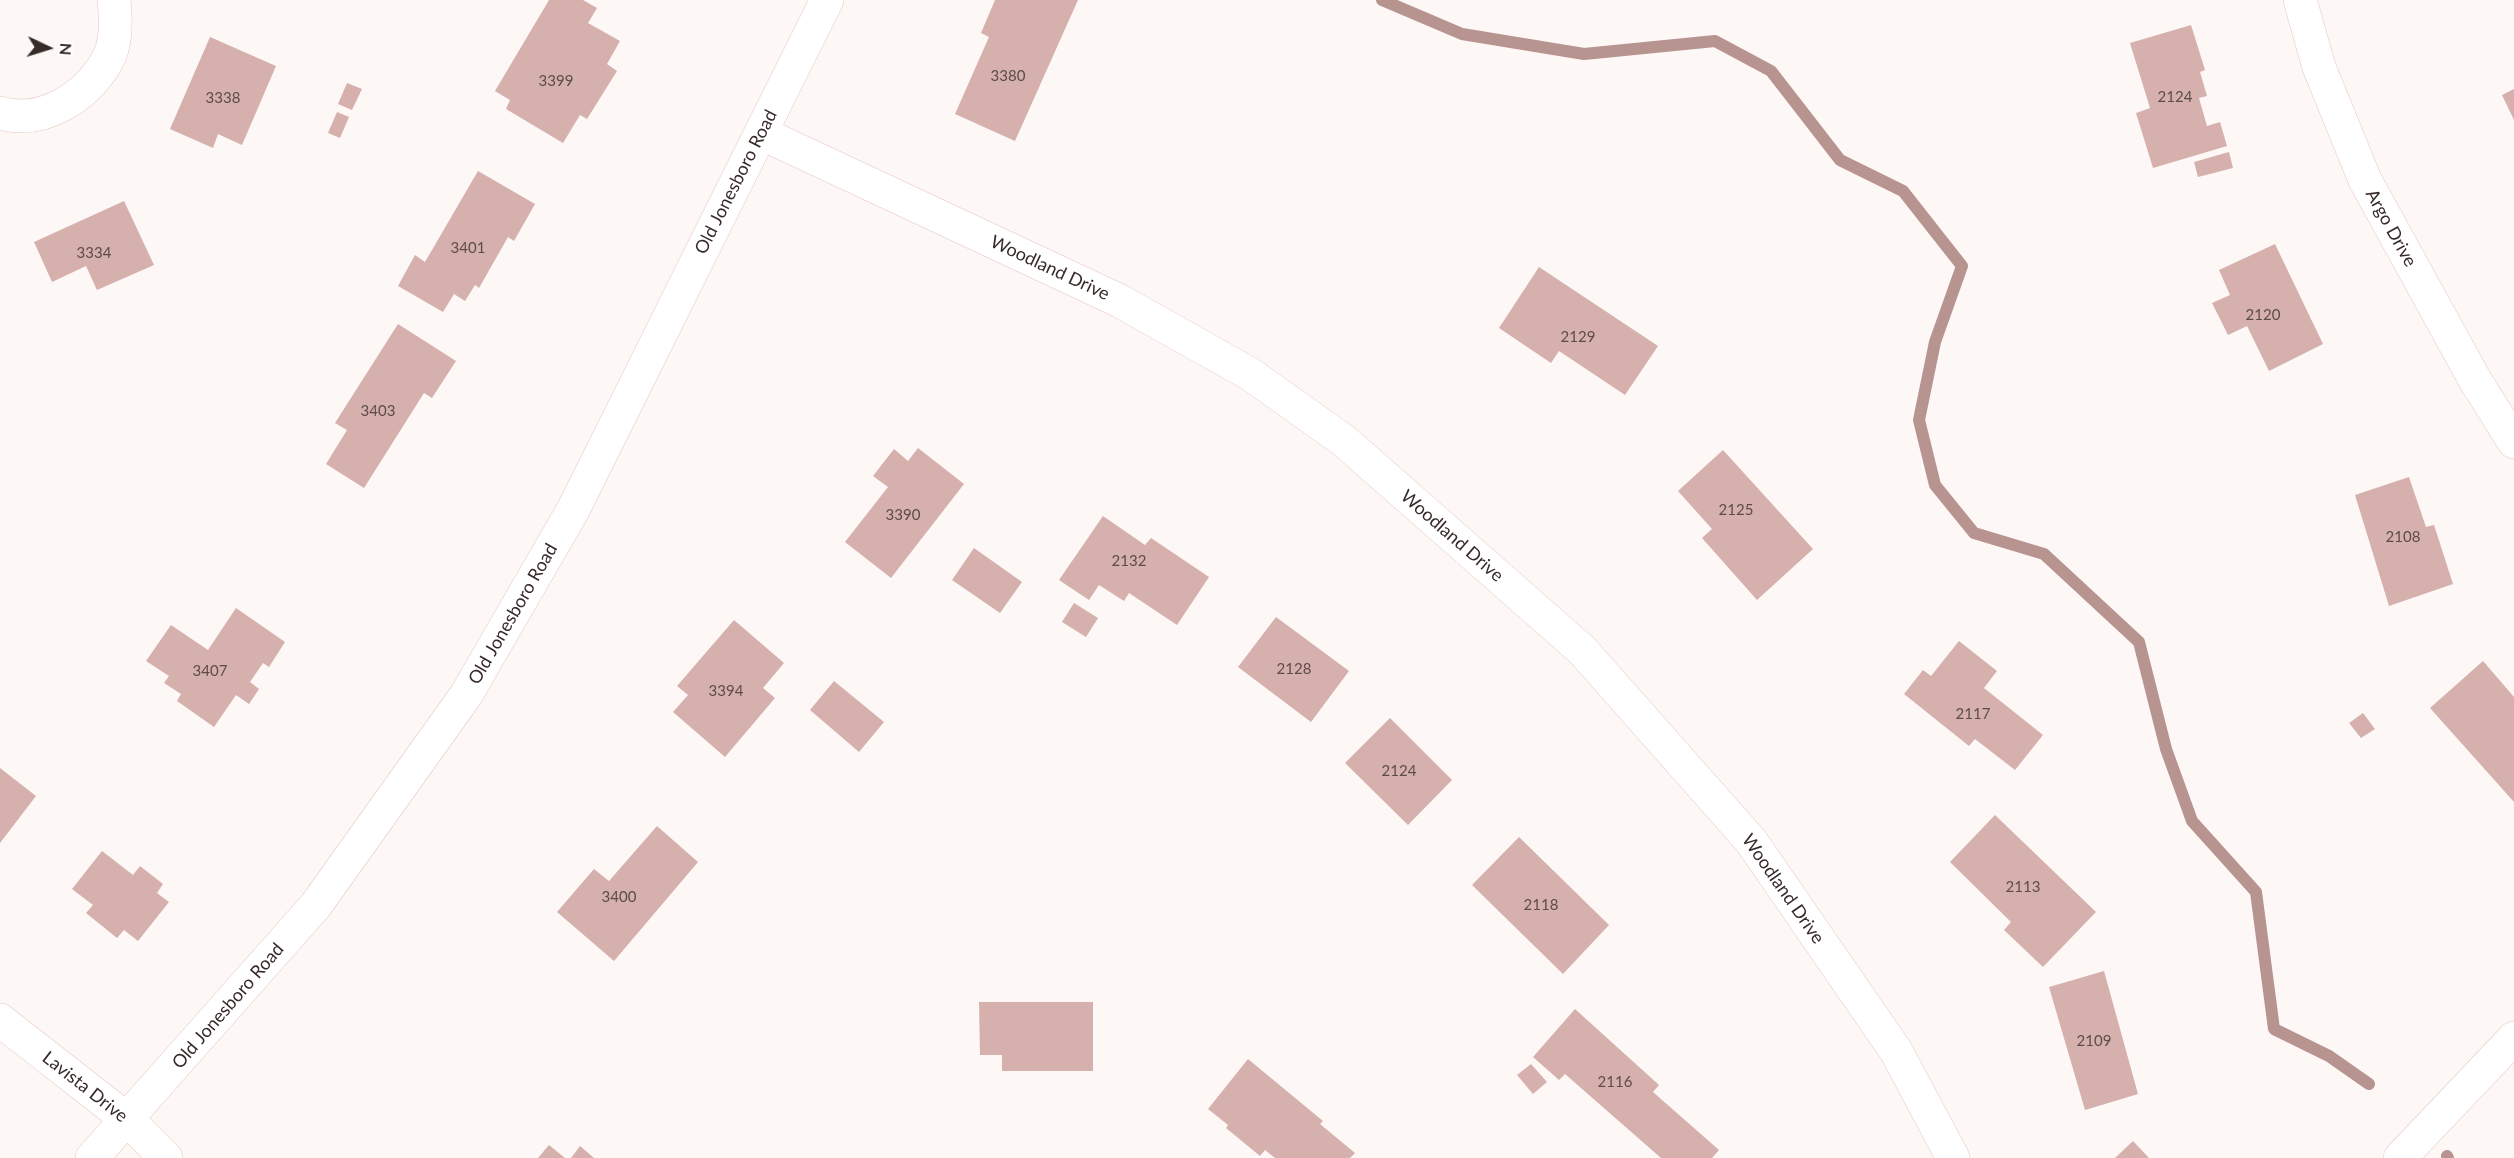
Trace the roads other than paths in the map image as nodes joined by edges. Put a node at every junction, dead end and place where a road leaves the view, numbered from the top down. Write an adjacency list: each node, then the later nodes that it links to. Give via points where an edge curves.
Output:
1 (114, 0): 4 (street, via 117,21 111,53 94,81 69,102 39,114)
2 (827, 0): 5 (street, Old Jonesboro Road)
3 (2300, 0): 6 (street, Argo Drive, via 2319,67 2365,180 2475,380)
4 (0, 113)
5 (761, 133): 9 (street, Old Jonesboro Road, via 573,510 465,695 316,905); 12 (street, Woodland Drive, via 1120,301 1250,374 1343,440 1582,650 1751,841 1896,1051)
6 (2514, 441)
7 (0, 1020): 9 (street, Lavista Drive)
8 (2514, 1038): 13 (street)
9 (128, 1120): 10 (street, Old Jonesboro Road); 11 (street, Lavista Drive)
10 (92, 1158)
11 (166, 1158)
12 (1953, 1158)
13 (2400, 1158)

